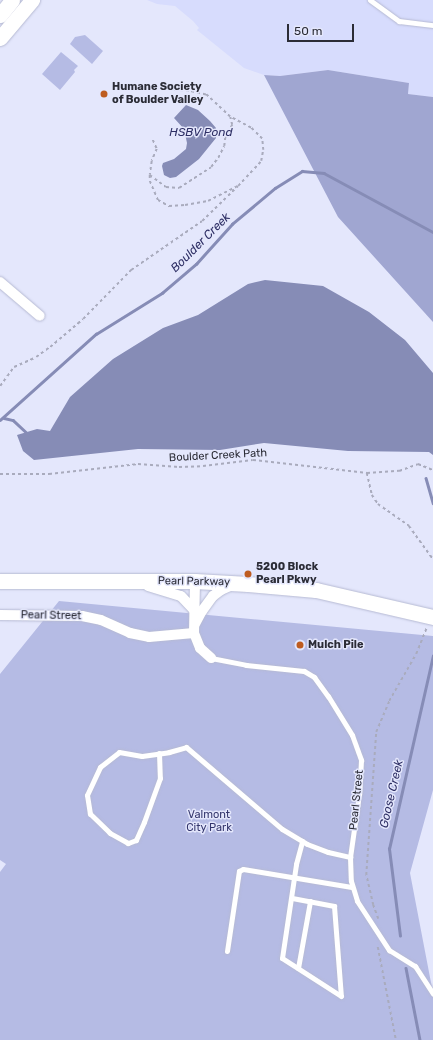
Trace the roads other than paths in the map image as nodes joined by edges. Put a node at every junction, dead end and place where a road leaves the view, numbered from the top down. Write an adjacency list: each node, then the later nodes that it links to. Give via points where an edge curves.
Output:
1 (12, 0): 4 (main road)
2 (32, 0): 6 (main road)
3 (370, 0): 5 (lane, via 399,21)
4 (0, 15)
5 (433, 24)
6 (0, 38)
7 (0, 282): 8 (street)
8 (40, 316)
9 (0, 581): 10 (main road, Pearl Parkway)
10 (131, 581): 11 (main road, Pearl Parkway); 13 (street, via 173,592 184,598)
11 (195, 581): 12 (main road, Pearl Parkway); 13 (street, Pearl Street)
12 (239, 583): 15 (main road, Pearl Parkway, via 316,590); 16 (street, via 213,596 200,614)
13 (194, 610): 16 (street, Pearl Street)
14 (0, 615): 16 (street, Pearl Street, via 82,616 149,637)
15 (430, 622)
16 (194, 630): 17 (street, Pearl Street, via 200,648)
17 (211, 658): 20 (lane, Pearl Street, via 246,665 304,670 314,677 328,696 352,736 361,760)
18 (160, 753): 18 (lane, via 142,756 119,752 100,767 87,795 90,814 110,833 128,844 136,840 160,778); 19 (lane, via 186,746 282,829)
19 (302, 841): 20 (lane); 21 (lane, via 296,864)
20 (350, 858): 22 (lane, Pearl Street)
21 (296, 878): 22 (lane); 23 (lane); 25 (lane, via 243,869 239,871)
22 (352, 887): 27 (lane, Pearl Street, via 357,901 378,936 394,955 406,959 415,966)
23 (292, 898): 24 (lane); 26 (lane, via 282,958)
24 (310, 901): 26 (lane); 26 (lane, via 334,906 341,996)
25 (227, 952)
26 (298, 968)
27 (433, 994)

